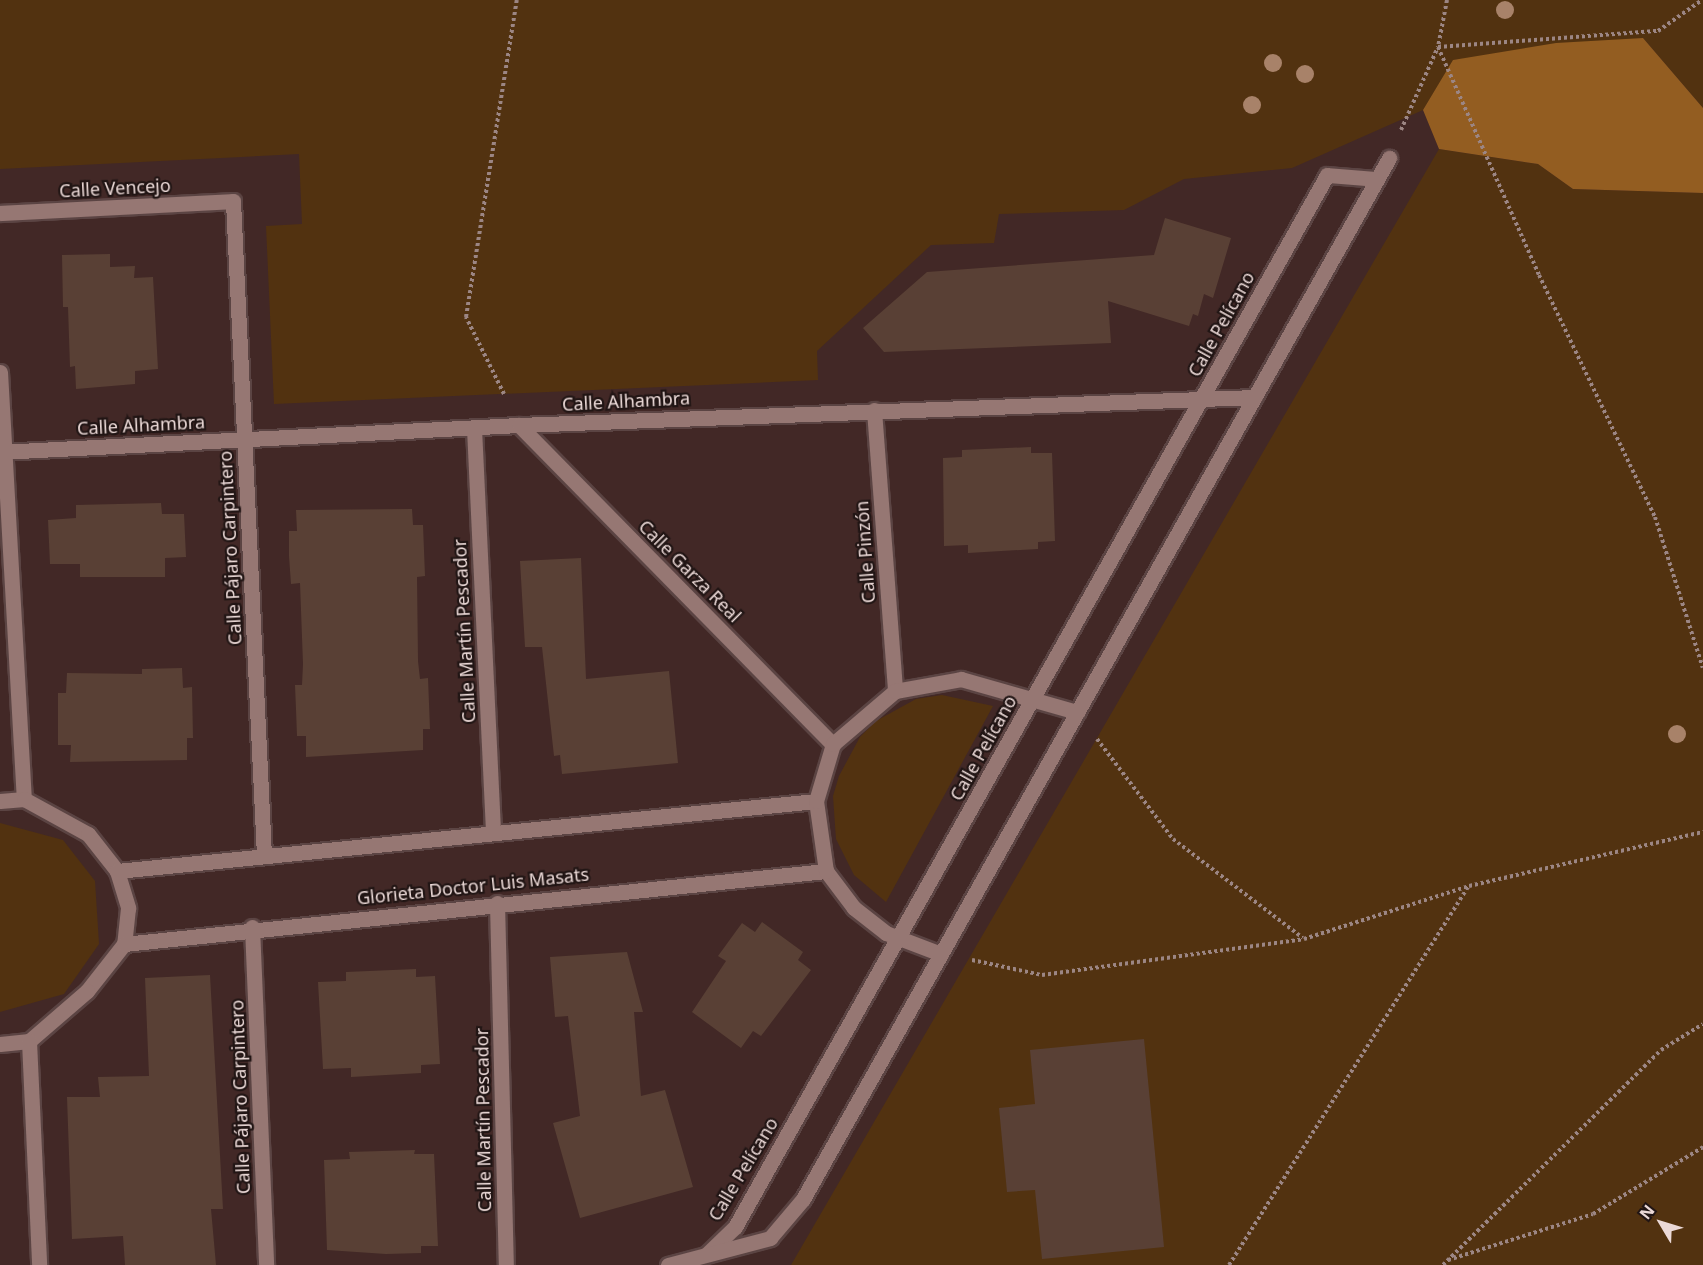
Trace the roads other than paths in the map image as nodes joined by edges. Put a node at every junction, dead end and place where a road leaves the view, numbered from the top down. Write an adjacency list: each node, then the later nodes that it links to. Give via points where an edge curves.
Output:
1 (1389, 158): 2 (street, Calle Pelícano)
2 (1377, 179): 6 (street, Calle Pelícano); 7 (street, Calle Pelícano, via 1327,176)
3 (233, 201): 4 (street, Calle Vencejo); 11 (street, Calle Pájaro Carpintero)
4 (0, 213)
5 (0, 372): 12 (street)
6 (1254, 397): 7 (street, Calle Alhambra); 15 (street, Calle Pelícano)
7 (1202, 398): 8 (street, Calle Alhambra); 14 (street, Calle Pelícano)
8 (874, 410): 9 (street, Calle Alhambra); 13 (street, Calle Pinzón)
9 (519, 425): 10 (street, Calle Alhambra); 16 (street, Calle Garza Real)
10 (474, 428): 11 (street, Calle Alhambra); 20 (street, Calle Martín Pescador)
11 (244, 440): 12 (street, Calle Alhambra); 21 (street, Calle Pájaro Carpintero)
12 (2, 452): 17 (street)
13 (895, 691): 14 (street, via 961,679); 16 (street)
14 (1034, 697): 15 (street); 26 (street, Calle Pelícano)
15 (1077, 712): 28 (street, Calle Pelícano)
16 (833, 744): 19 (street)
17 (24, 799): 18 (street); 23 (street, via 88,834)
18 (0, 801)
19 (816, 801): 20 (street); 22 (street)
20 (493, 832): 21 (street)
21 (264, 856): 23 (street)
22 (826, 871): 24 (street, Glorieta Doctor Luis Masats); 26 (street, via 854,908)
23 (117, 872): 27 (street, via 128,908)
24 (497, 903): 25 (street, Glorieta Doctor Luis Masats); 34 (street, Calle Martín Pescador)
25 (252, 927): 27 (street, Glorieta Doctor Luis Masats); 33 (street, Calle Pájaro Carpintero)
26 (898, 938): 28 (street); 31 (street, Calle Pelícano, via 735,1227)
27 (124, 944): 29 (street, via 87,991)
28 (941, 954): 31 (street, Calle Pelícano, via 803,1199 770,1238)
29 (29, 1041): 30 (street); 32 (street)
30 (0, 1044)
31 (705, 1257): 35 (street)
32 (39, 1265)
33 (266, 1265)
34 (506, 1265)
35 (668, 1265)

